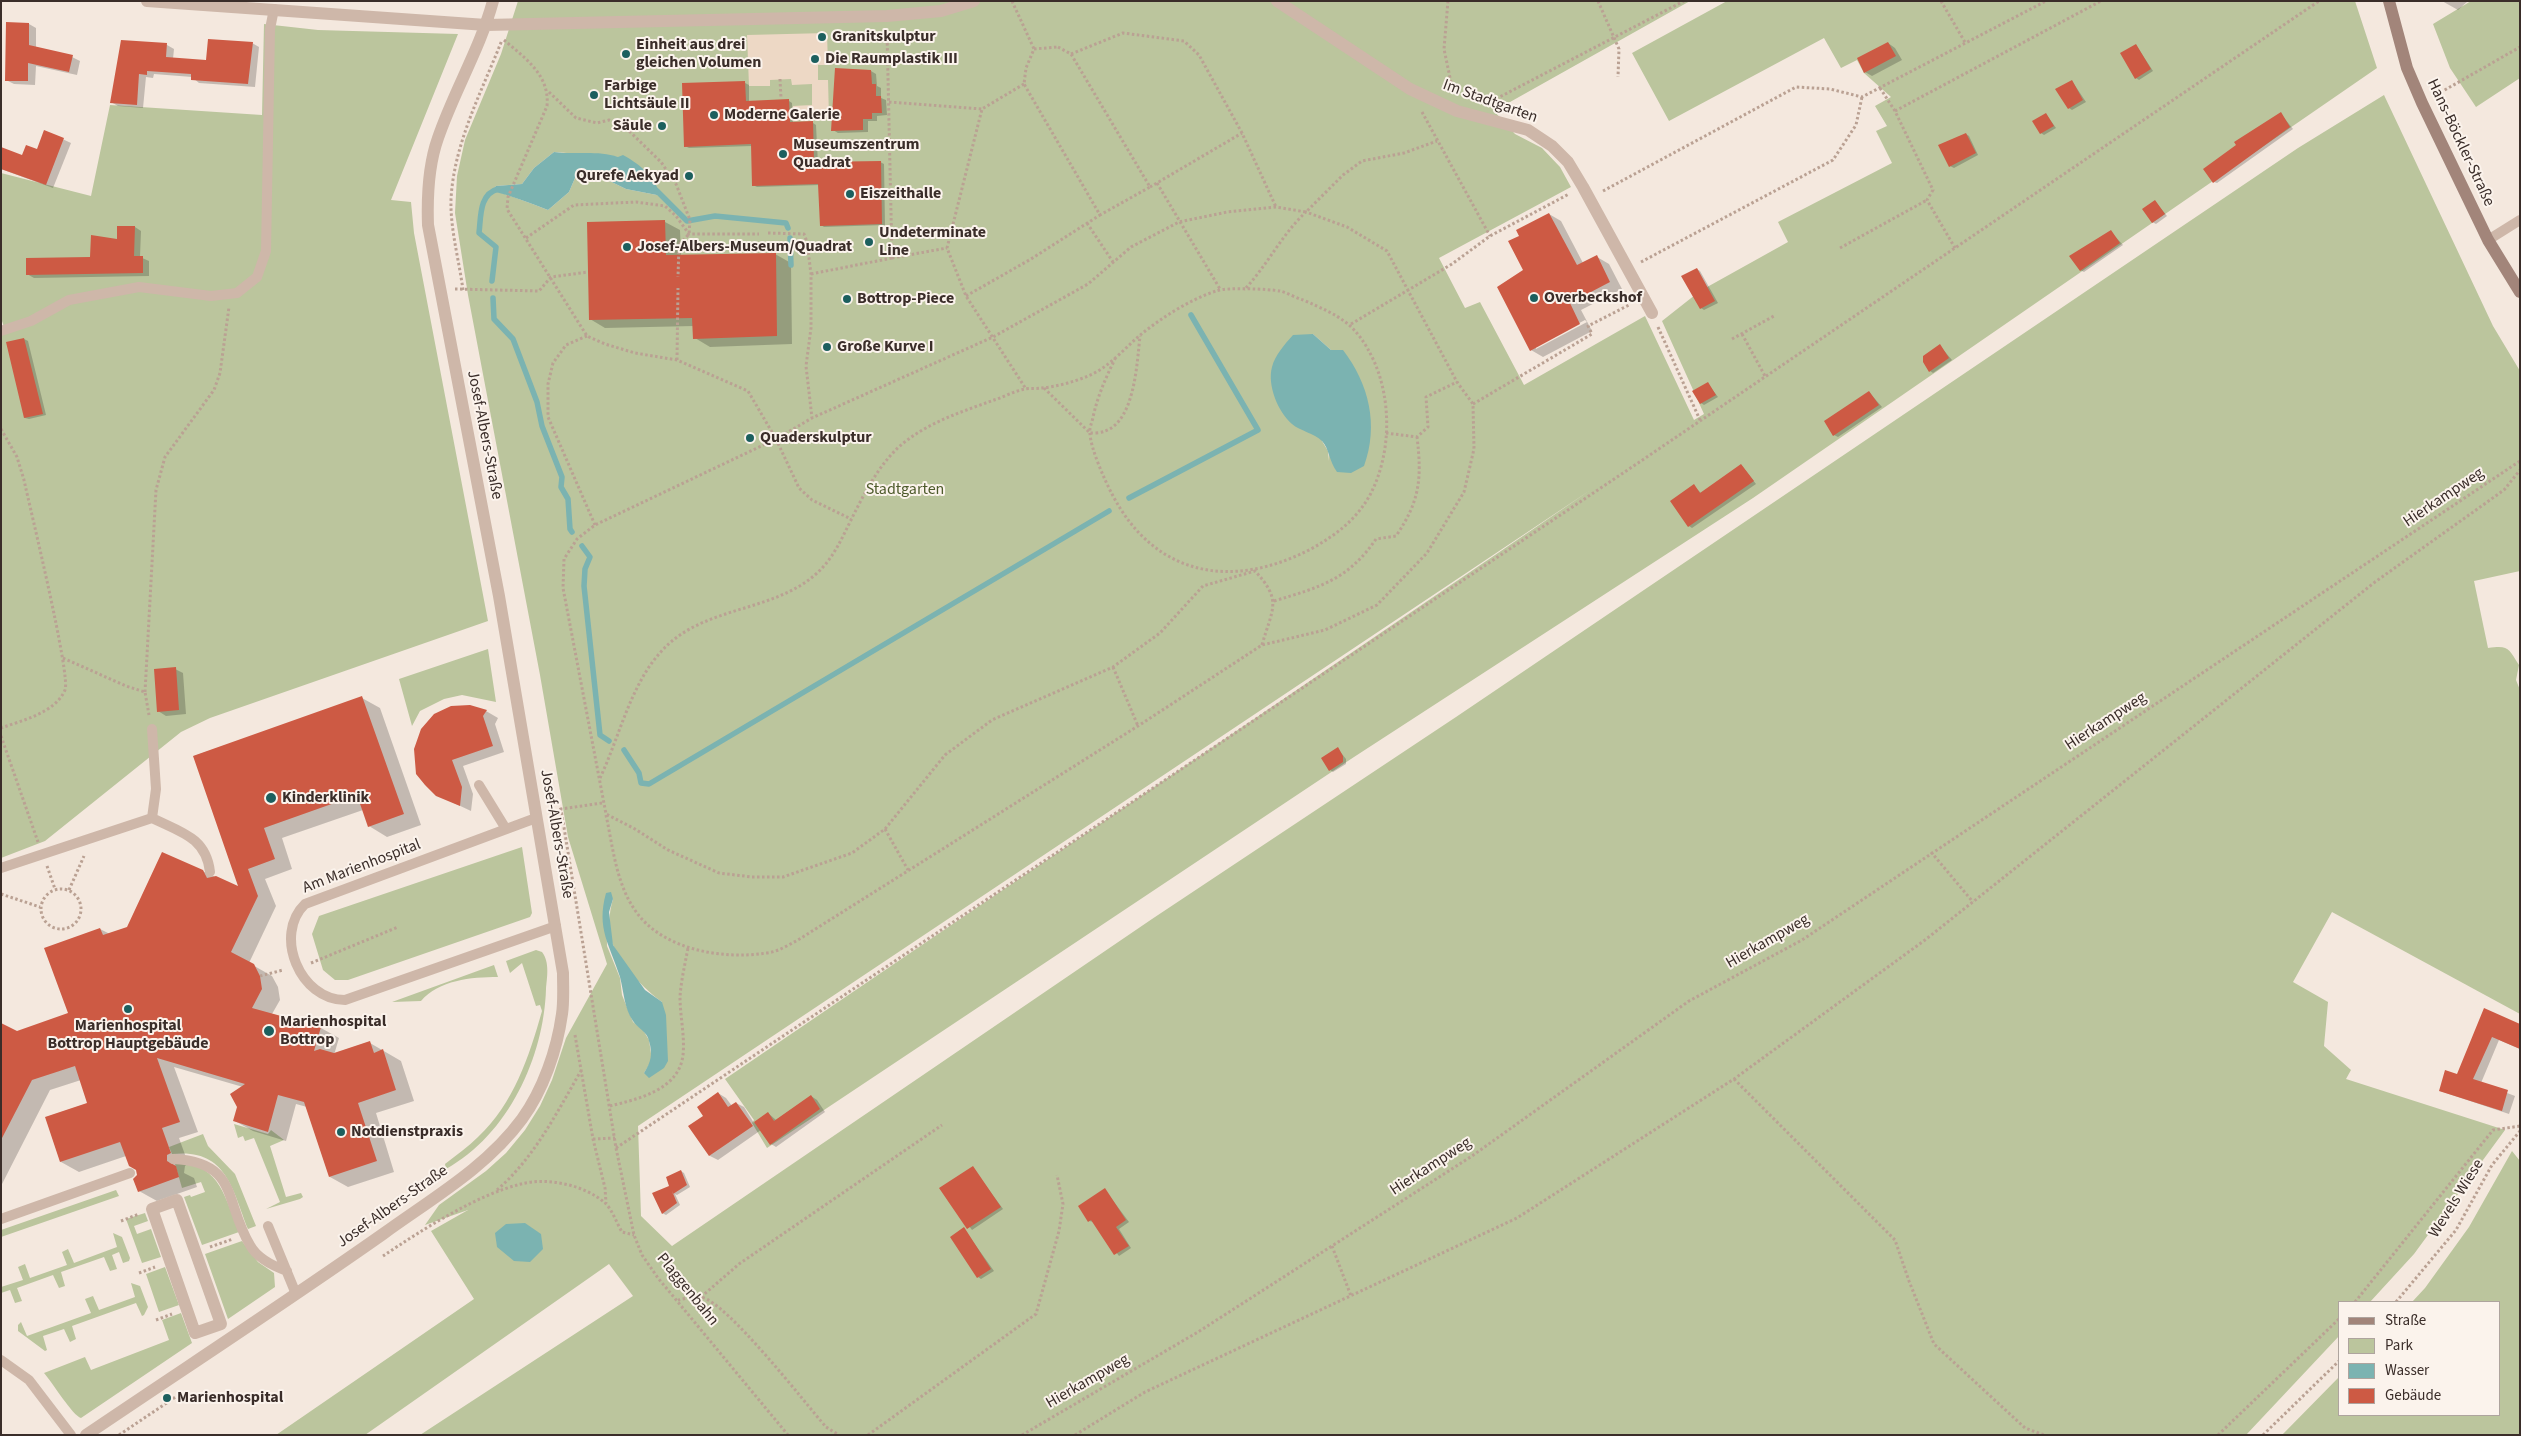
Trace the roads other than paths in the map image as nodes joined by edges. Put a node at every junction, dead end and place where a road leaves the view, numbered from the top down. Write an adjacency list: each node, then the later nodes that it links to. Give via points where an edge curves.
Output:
1 (147, 1): 6 (street)
2 (493, 1): 7 (street, Josef-Albers-Straße)
3 (974, 1): 7 (street, via 941,11 887,16)
4 (1277, 1): 11 (street, Im Stadtgarten, via 1410,89 1457,111 1528,130 1552,146 1568,162 1586,192)
5 (2389, 1): 9 (main road, Hans-Böckler-Straße, via 2407,68)
6 (274, 5): 7 (street); 12 (lane, via 270,29 266,251 257,277 232,294 211,296 139,286 68,300 31,321)
7 (486, 25): 16 (street, Josef-Albers-Straße, via 438,138 428,189 428,225 499,596)
8 (2520, 220): 9 (lane)
9 (2488, 240): 10 (main road, Hans-Böckler-Straße)
10 (2520, 292)
11 (1652, 313)
12 (1, 331)
13 (152, 729): 15 (lane, via 156,789)
14 (479, 785): 17 (lane)
15 (152, 818): 18 (lane); 19 (lane, via 190,836 199,844 208,857)
16 (536, 818): 17 (lane, Am Marienhospital); 20 (street, Josef-Albers-Straße)
17 (506, 829): 20 (lane, Am Marienhospital, via 305,904 292,926 291,943 303,978 322,996 345,1000)
18 (1, 868)
19 (210, 872)
20 (556, 926): 26 (street, Josef-Albers-Straße, via 563,973 562,1014 541,1086 522,1118 494,1151 461,1179)
21 (173, 1159): 25 (lane, via 193,1160 218,1174 230,1192 251,1247 273,1266)
22 (130, 1173): 23 (lane)
23 (1, 1219)
24 (268, 1226): 25 (lane)
25 (287, 1271): 26 (lane)
26 (296, 1294): 30 (street, Josef-Albers-Straße)
27 (195, 1334): 27 (street, via 152,1209 177,1200 220,1324)
28 (1, 1360): 29 (lane, via 29,1380)
29 (70, 1435)
30 (86, 1435)

